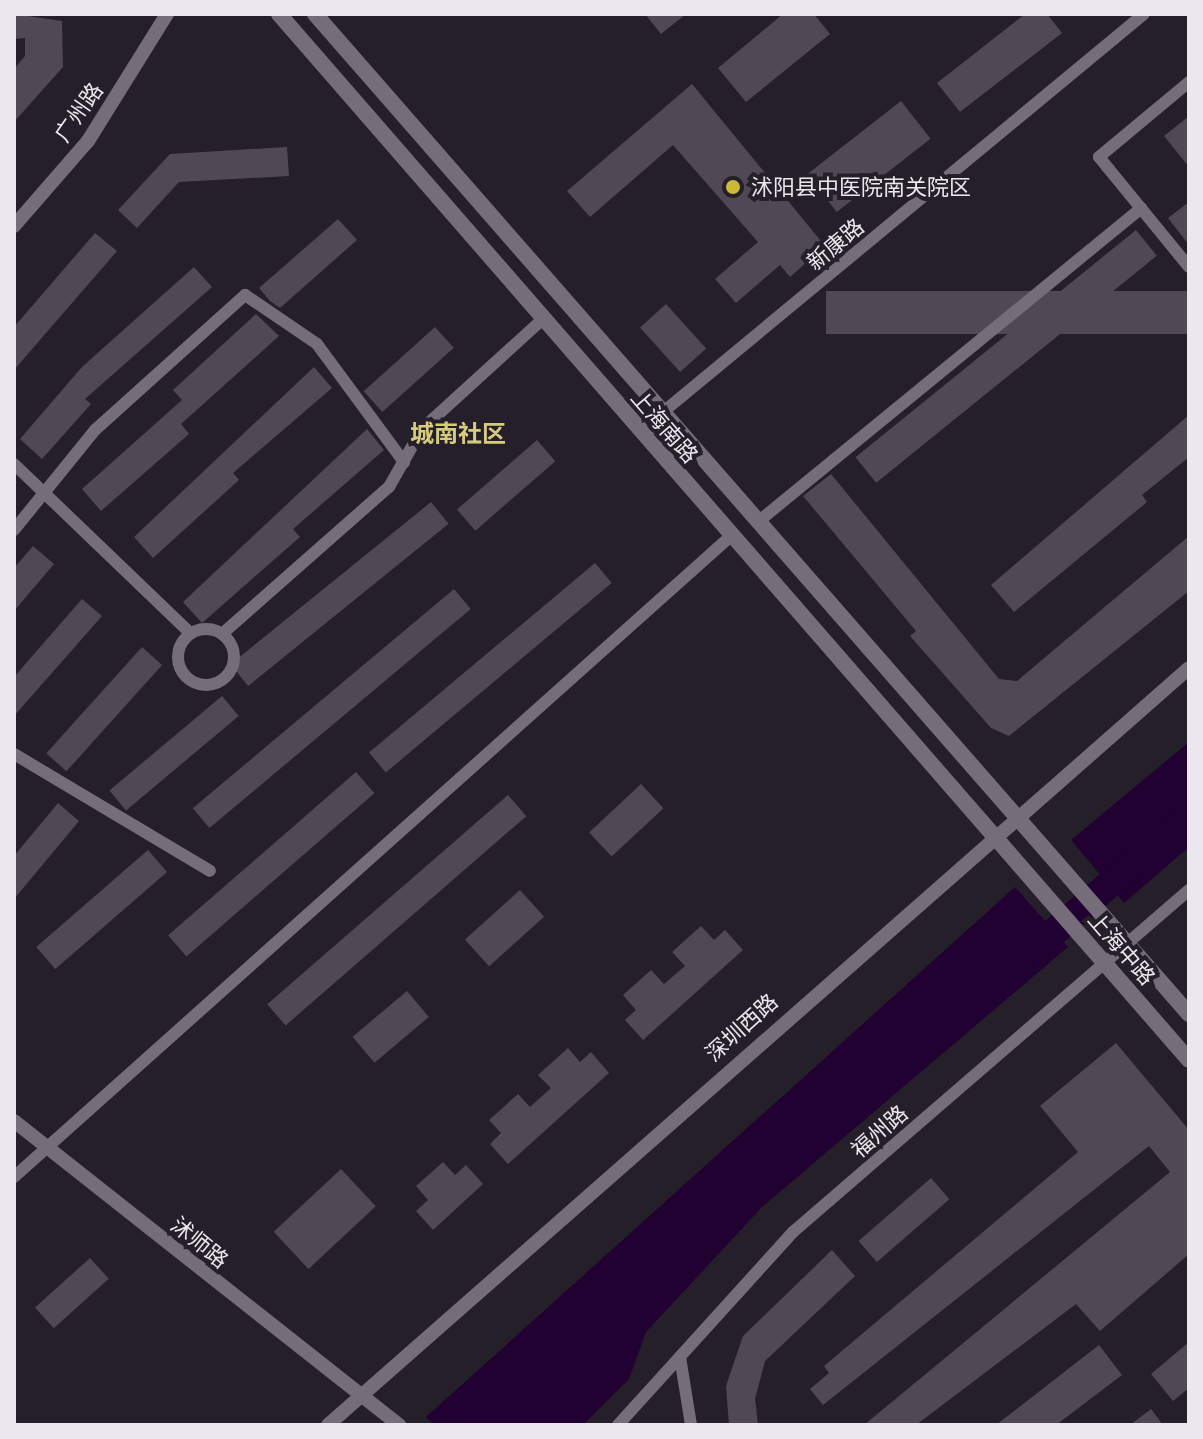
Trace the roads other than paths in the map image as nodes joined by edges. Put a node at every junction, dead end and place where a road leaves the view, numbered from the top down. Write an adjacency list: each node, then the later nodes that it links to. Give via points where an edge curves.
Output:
1 (167, 14): 7 (street, 广州路, via 88,141)
2 (279, 14): 9 (main road, 上海南路)
3 (315, 14): 10 (main road, 上海南路)
4 (1144, 14): 10 (street, 新康路)
5 (1189, 82): 6 (street, via 1099,157)
6 (1141, 208): 8 (street); 14 (street)
7 (14, 226)
8 (1189, 267)
9 (543, 319): 11 (street, via 422,429); 16 (main road, 上海南路)
10 (663, 412): 14 (main road, 上海南路)
11 (404, 462): 13 (street, via 317,344 245,295 95,430); 18 (street, via 389,487)
12 (14, 464): 13 (street)
13 (46, 491): 15 (street); 17 (street, via 98,550)
14 (759, 521): 21 (main road, 上海南路)
15 (14, 530)
16 (731, 536): 22 (main road, 上海南路); 32 (street)
17 (191, 634): 18 (street); 18 (street, via 178,658 185,675 200,684 219,681 231,668 233,649)
18 (222, 634)
19 (1189, 668): 21 (street, 深圳西路)
20 (14, 754): 25 (street)
21 (1018, 814): 22 (street, 深圳西路); 23 (main road, 上海南路)
22 (993, 834): 24 (main road, 上海南路); 35 (street, 深圳西路)
23 (1045, 845): 27 (main road, 上海中路)
24 (1020, 866): 28 (main road, 上海中路)
25 (210, 871)
26 (1189, 890): 27 (street, 福州路)
27 (1124, 936): 28 (street, 福州路); 29 (main road, 上海中路)
28 (1100, 956): 30 (main road, 上海中路); 34 (street, 福州路, via 793,1232)
29 (1189, 1014)
30 (1189, 1060)
31 (14, 1121): 32 (street, 沭师路)
32 (46, 1146): 33 (street); 35 (street, 沭师路)
33 (14, 1177)
34 (680, 1357): 38 (street, 福州路); 39 (street)
35 (359, 1397): 36 (street, 深圳西路); 37 (street, 沭师路)
36 (328, 1425)
37 (399, 1425)
38 (618, 1425)
39 (691, 1425)

